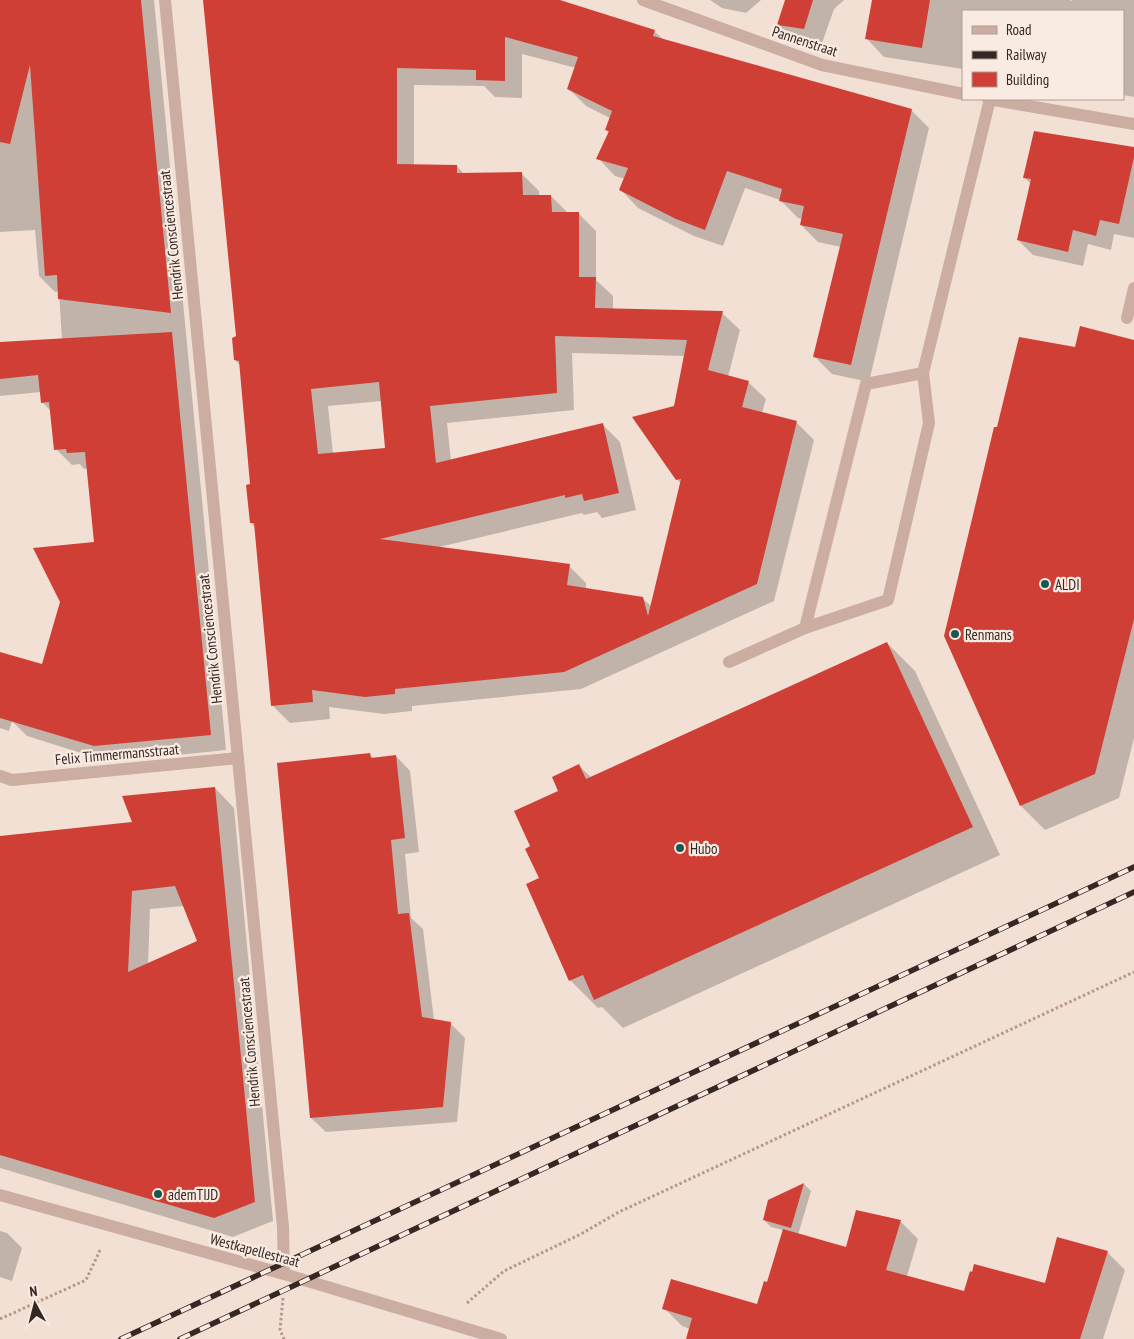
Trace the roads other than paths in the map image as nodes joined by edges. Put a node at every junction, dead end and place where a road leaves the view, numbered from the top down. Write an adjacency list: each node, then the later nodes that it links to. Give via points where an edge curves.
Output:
1 (165, 0): 12 (street, Hendrik Consciencestraat)
2 (643, 0): 3 (street, Pannenstraat, via 822,66)
3 (962, 94)
4 (989, 100): 9 (street)
5 (995, 100): 6 (street)
6 (1134, 124)
7 (1134, 288): 8 (street)
8 (1127, 318)
9 (923, 373): 10 (street, via 866,384); 10 (street, via 930,423 888,600)
10 (805, 628): 11 (street)
11 (729, 662)
12 (238, 758): 13 (street, Felix Timmermansstraat, via 12,780); 15 (street, Hendrik Consciencestraat, via 282,1217)
13 (0, 776)
14 (0, 1195): 15 (street, Westkapellestraat)
15 (284, 1274): 16 (street, Westkapellestraat)
16 (501, 1339)

